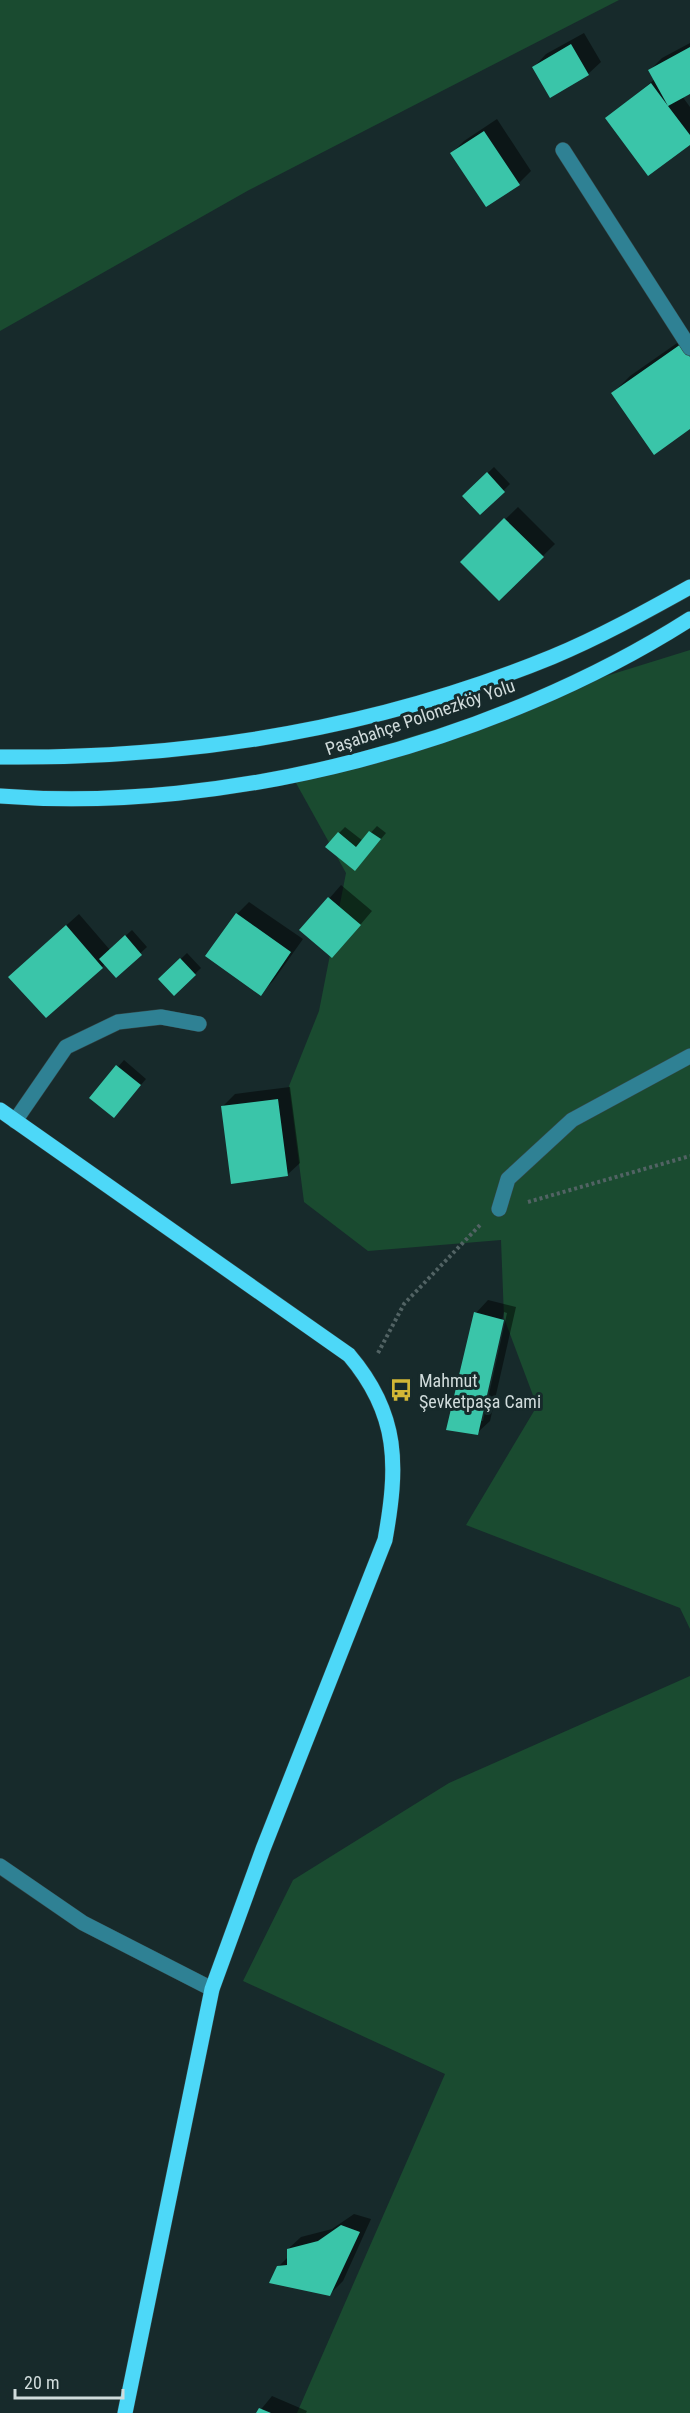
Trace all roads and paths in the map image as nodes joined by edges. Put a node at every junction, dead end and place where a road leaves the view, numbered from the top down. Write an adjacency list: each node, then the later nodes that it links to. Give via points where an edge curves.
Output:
1 (563, 150): 2 (street)
2 (690, 348)
3 (690, 587): 5 (main road, Paşabahçe Polonezköy Yolu, via 553,657 373,717 224,745 82,756)
4 (690, 619): 6 (main road, Paşabahçe Polonezköy Yolu, via 647,646 563,688 470,725 331,768 171,792 76,798)
5 (0, 757)
6 (0, 797)
7 (199, 1024): 10 (street, via 161,1017 118,1022 66,1047)
8 (690, 1056): 12 (street, via 572,1120 508,1179)
9 (0, 1110): 10 (main road)
10 (15, 1121): 13 (main road, via 326,1337)
11 (690, 1156): 12 (path)
12 (499, 1209): 13 (path, via 404,1304)
13 (366, 1374): 15 (main road, via 393,1445 393,1494 385,1540)
14 (0, 1866): 15 (street, via 83,1923)
15 (212, 1989): 16 (main road)
16 (124, 2413)

